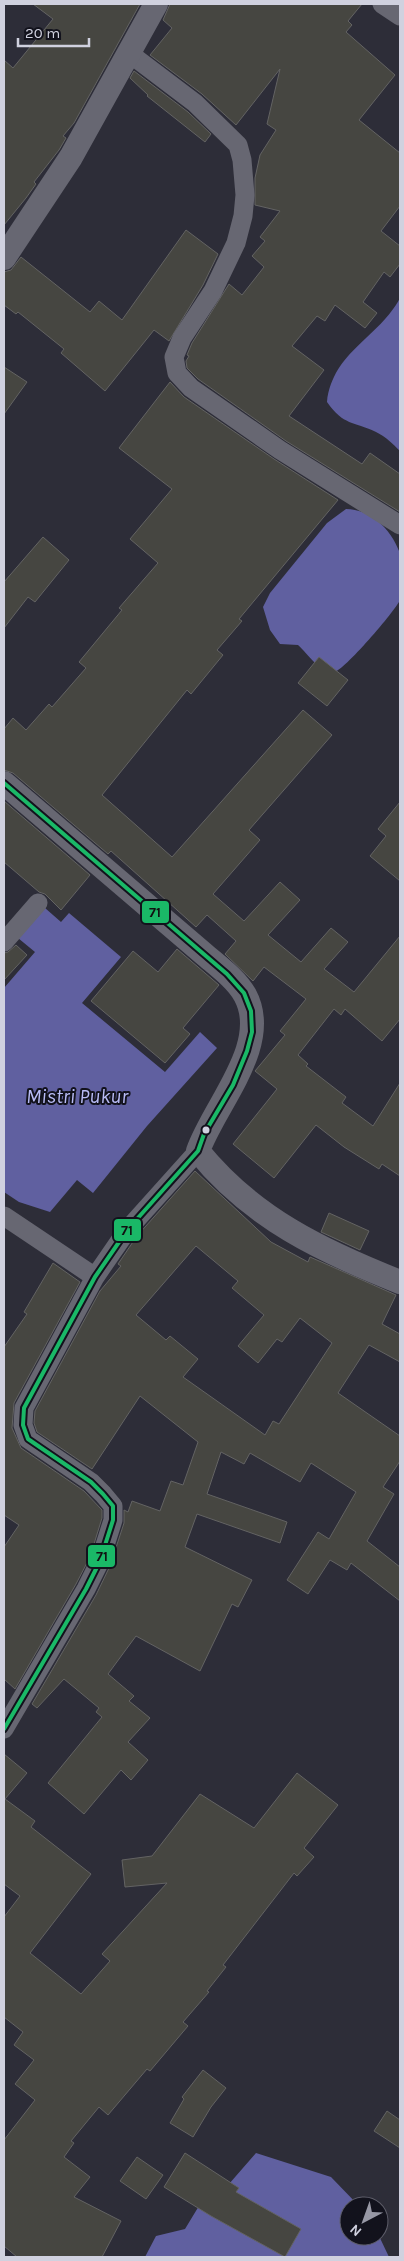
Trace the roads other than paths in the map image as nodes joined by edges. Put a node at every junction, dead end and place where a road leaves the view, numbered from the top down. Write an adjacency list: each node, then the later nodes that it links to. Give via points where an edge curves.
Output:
1 (156, 4): 4 (street)
2 (382, 4): 3 (street)
3 (400, 16)
4 (129, 53): 5 (street, via 71,157); 6 (street, via 195,103 238,145 242,160 245,195 236,243 213,291 182,338 174,357 177,373 191,388 280,450)
5 (4, 258)
6 (400, 525)
7 (4, 783): 10 (street, via 227,974 244,994 251,1011 252,1032 247,1051)
8 (38, 903): 9 (street)
9 (4, 942)
10 (198, 1151): 12 (street, via 139,1216); 13 (street, via 249,1202 301,1238)
11 (4, 1216): 12 (street)
12 (95, 1277): 14 (street, via 32,1391 24,1408 23,1425 28,1439 91,1482 103,1494 113,1506 112,1520 103,1554 86,1589)
13 (400, 1282)
14 (4, 1729)

